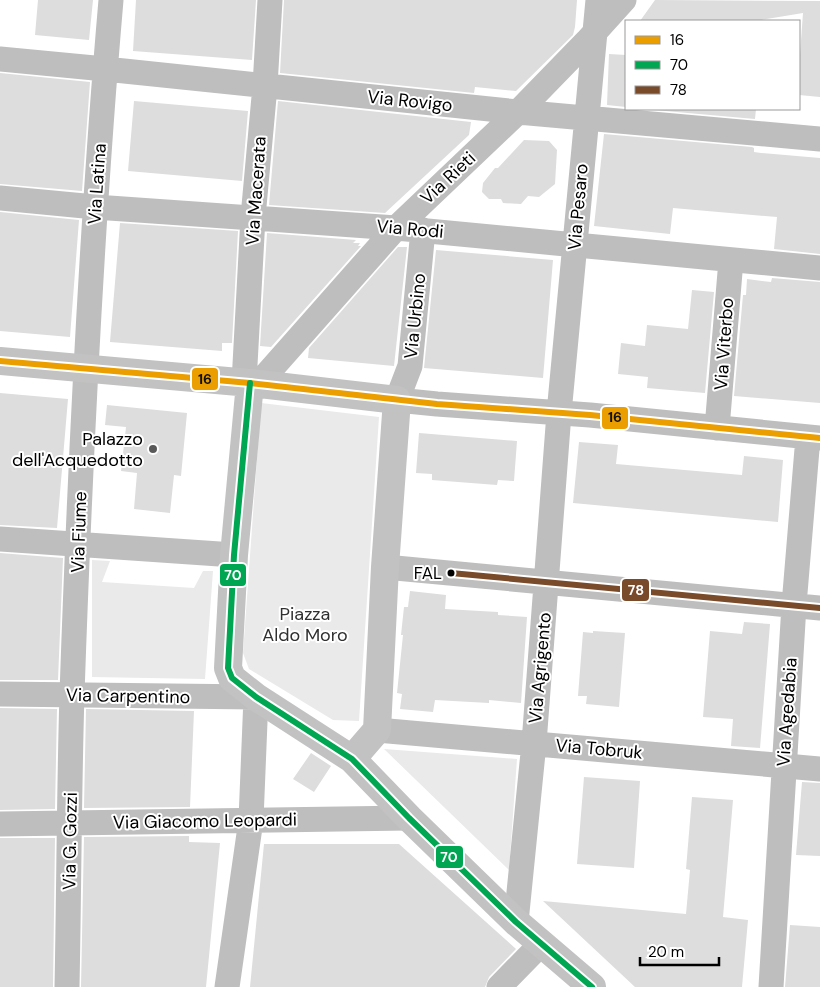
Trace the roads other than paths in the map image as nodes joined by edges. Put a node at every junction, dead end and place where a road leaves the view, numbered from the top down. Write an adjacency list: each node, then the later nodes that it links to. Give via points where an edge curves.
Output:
1 (111, 0): 7 (street, Via Latina)
2 (270, 0): 8 (street, Via Macerata)
3 (598, 0): 5 (street, Via Pesaro)
4 (624, 0): 5 (street, Via Rieti)
5 (594, 33): 9 (street, Via Rieti); 10 (street, Via Pesaro)
6 (0, 59): 7 (street, Via Rovigo)
7 (105, 69): 8 (street, Via Rovigo); 13 (street, Via Latina)
8 (265, 86): 9 (street, Via Rovigo); 14 (street, Via Macerata)
9 (518, 112): 10 (street, Via Rovigo); 15 (street, Via Rieti)
10 (586, 119): 11 (street, Via Rovigo); 17 (street, Via Pesaro)
11 (820, 139)
12 (0, 198): 13 (street, Via Rodi)
13 (95, 207): 14 (street, Via Rodi); 21 (street, Via Latina)
14 (253, 217): 15 (street, Via Rodi); 22 (street, Via Macerata)
15 (396, 228): 16 (street, Via Rodi); 22 (street, Via Rieti)
16 (423, 230): 17 (street, Via Rodi); 23 (street, Via Urbino, via 410,366)
17 (574, 244): 18 (street, Via Rodi); 24 (street, Via Pesaro)
18 (730, 260): 19 (street, Via Rodi); 25 (street, Via Viterbo)
19 (820, 268)
20 (0, 361): 21 (street)
21 (85, 369): 22 (street); 28 (street, Via Fiume)
22 (251, 383): 23 (street); 29 (street)
23 (397, 400): 24 (street); 30 (street)
24 (560, 413): 25 (street); 31 (street, Via Agrigento)
25 (717, 428): 26 (street)
26 (814, 437): 32 (street, Via Agedabia)
27 (0, 539): 28 (street)
28 (79, 544): 29 (street); 35 (street, Via Fiume)
29 (234, 555): 36 (street, via 228,668 232,678)
30 (385, 567): 31 (street); 37 (street)
31 (547, 582): 32 (street); 38 (street, Via Agrigento)
32 (794, 605): 33 (street); 40 (street, Via Agedabia)
33 (820, 608)
34 (0, 694): 35 (street, Via Carpentino)
35 (72, 695): 36 (street, Via Carpentino); 45 (street, Via G. Gozzi)
36 (256, 697): 39 (street); 43 (street)
37 (377, 730): 38 (street, Via Tobruk); 39 (street)
38 (534, 743): 40 (street, Via Tobruk); 46 (street, Via Agrigento)
39 (352, 759): 42 (street)
40 (784, 766): 41 (street, Via Tobruk); 52 (street, Via Agedabia)
41 (820, 769)
42 (409, 818): 43 (street, Via Giacomo Leopardi); 46 (street)
43 (251, 820): 45 (street, Via Giacomo Leopardi); 49 (street)
44 (0, 824): 45 (street, Via Giacomo Leopardi)
45 (70, 824): 48 (street, Via G. Gozzi)
46 (516, 922): 47 (street)
47 (542, 944): 50 (street); 51 (street)
48 (67, 987)
49 (228, 987)
50 (499, 987)
51 (592, 987)
52 (771, 987)

